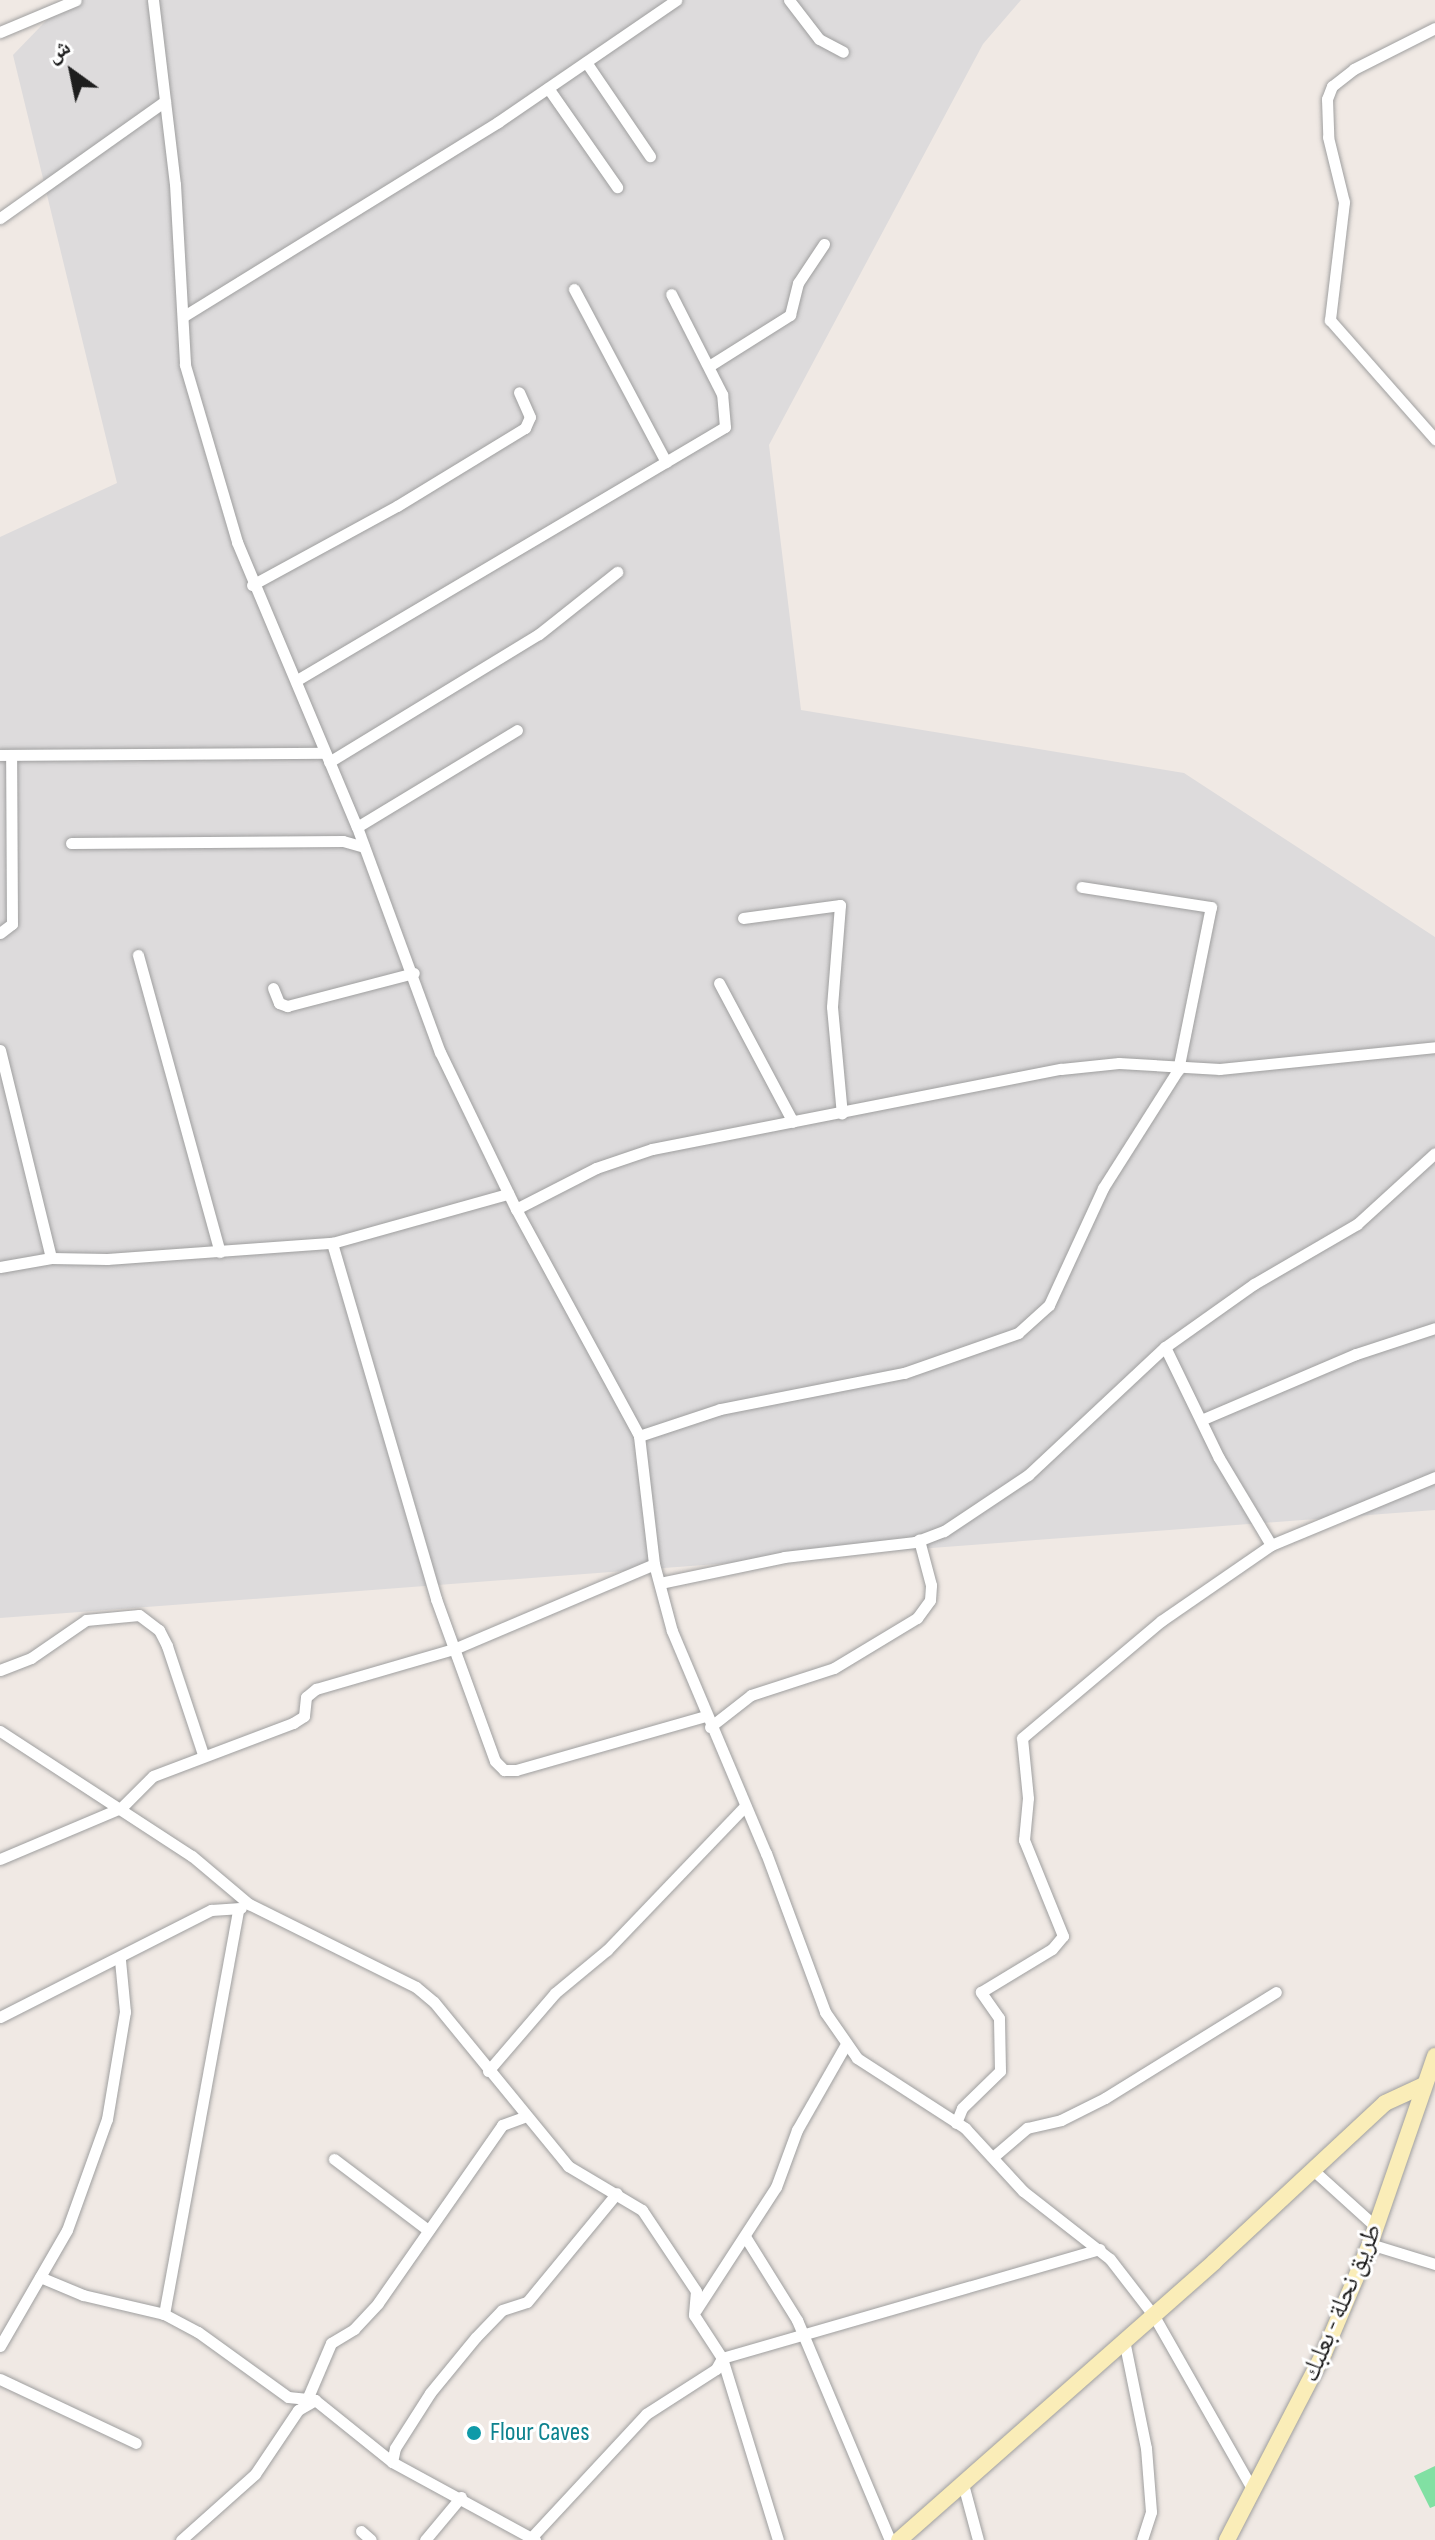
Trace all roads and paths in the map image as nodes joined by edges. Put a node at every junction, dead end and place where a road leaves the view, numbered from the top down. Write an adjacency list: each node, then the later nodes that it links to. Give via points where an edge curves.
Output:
1 (76, 0): 6 (street)
2 (153, 0): 10 (street)
3 (676, 0): 8 (street)
4 (789, 0): 7 (street, via 819,39)
5 (1435, 28): 20 (street, via 1354,69 1332,86 1327,99 1328,137 1344,202 1330,320)
6 (0, 32)
7 (843, 52)
8 (586, 62): 9 (street); 11 (street)
9 (548, 88): 12 (street); 17 (street)
10 (165, 101): 13 (street); 17 (street)
11 (650, 156)
12 (617, 187)
13 (0, 218)
14 (824, 244): 18 (street, via 798,283 790,315)
15 (574, 289): 21 (street)
16 (671, 294): 18 (street)
17 (184, 316): 23 (street, via 185,365)
18 (709, 366): 21 (street, via 727,405 725,427)
19 (519, 392): 23 (street, via 530,417 525,428)
20 (1435, 439)
21 (666, 462): 24 (street)
22 (617, 572): 27 (street, via 539,634)
23 (252, 585): 24 (street)
24 (297, 680): 27 (street)
25 (517, 730): 28 (street)
26 (5, 755): 27 (street); 33 (street, via 12,924)
27 (327, 758): 28 (street)
28 (357, 827): 30 (street)
29 (71, 843): 30 (street, via 343,841)
30 (364, 847): 35 (street)
31 (1082, 887): 40 (street, via 1211,907)
32 (743, 918): 41 (street, via 840,905 832,1007)
33 (0, 933)
34 (138, 955): 47 (street)
35 (414, 973): 37 (street, via 287,1006 279,1003); 44 (street, via 440,1052)
36 (719, 983): 42 (street)
37 (273, 988)
38 (1435, 1047): 40 (street, via 1349,1060)
39 (0, 1050): 48 (street)
40 (1178, 1070): 41 (street, via 1090,1064); 53 (street, via 1103,1188 1049,1305 1018,1333 904,1373 720,1409)
41 (842, 1114): 42 (street)
42 (793, 1122): 45 (street, via 623,1157)
43 (1435, 1153): 51 (street, via 1357,1224 1254,1284)
44 (508, 1194): 45 (street); 46 (street)
45 (516, 1209): 53 (street)
46 (332, 1243): 47 (street); 59 (street)
47 (220, 1252): 48 (street)
48 (51, 1258): 49 (street)
49 (0, 1267)
50 (1435, 1328): 52 (street, via 1356,1354)
51 (1165, 1347): 52 (street); 55 (street, via 1028,1475 988,1505)
52 (1201, 1420): 56 (street)
53 (639, 1436): 57 (street)
54 (1435, 1477): 56 (street)
55 (919, 1540): 58 (street, via 784,1557); 61 (street, via 931,1585 930,1600 917,1618 834,1668 751,1695)
56 (1271, 1545): 76 (street, via 1161,1621 1022,1738 1028,1798 1024,1840 1063,1936 1052,1949 981,1992 999,2018 1003,2060 996,2080 962,2108)
57 (654, 1564): 58 (street); 59 (street)
58 (660, 1583): 61 (street, via 672,1631)
59 (454, 1649): 61 (street, via 490,1752 504,1770); 63 (street, via 316,1689 306,1697 304,1716 293,1723)
60 (0, 1670): 63 (street, via 31,1658 86,1620 139,1615 159,1630 167,1646)
61 (708, 1722): 64 (street)
62 (0, 1731): 65 (street)
63 (203, 1754): 65 (street, via 153,1776)
64 (745, 1806): 71 (street, via 825,2012); 73 (street, via 607,1950 555,1993)
65 (121, 1808): 66 (street); 67 (street)
66 (0, 1859)
67 (243, 1907): 68 (street, via 211,1910); 73 (street, via 416,1987); 88 (street)
68 (120, 1960): 70 (street); 87 (street, via 125,2012 107,2119 67,2230)
69 (1276, 1992): 77 (street, via 1105,2098 1061,2120 1027,2128)
70 (0, 2017)
71 (845, 2046): 76 (street, via 886,2080); 83 (street)
72 (1435, 2056): 74 (street, طريق نحلة - بعلبك)
73 (488, 2071): 75 (street)
74 (1422, 2086): 79 (street, via 1385,2103); 81 (street, طريق نحلة - بعلبك)
75 (524, 2117): 80 (street, via 568,2166); 82 (street, via 502,2125)
76 (956, 2123): 77 (street)
77 (993, 2157): 85 (street, via 1023,2191)
78 (334, 2159): 82 (street)
79 (1313, 2170): 81 (street); 90 (street)
80 (617, 2193): 89 (street, via 642,2210 696,2291); 98 (street, via 527,2302 502,2310 476,2337 407,2427)
81 (1375, 2226): 84 (street, طريق نحلة - بعلبك)
82 (428, 2230): 96 (street, via 378,2303 354,2329 331,2343)
83 (746, 2238): 89 (street); 91 (street)
84 (1370, 2244): 86 (street); 100 (street, طريق نحلة - بعلبك, via 1324,2353)
85 (1100, 2249): 90 (street); 91 (street)
86 (1435, 2264)
87 (40, 2277): 88 (street, via 83,2295); 93 (street)
88 (164, 2314): 96 (street, via 288,2397)
89 (694, 2315): 94 (street)
90 (1154, 2316): 92 (street); 100 (street)
91 (803, 2334): 94 (street); 108 (street)
92 (1124, 2340): 99 (street); 111 (street, via 1146,2448 1151,2512)
93 (0, 2346)
94 (722, 2358): 103 (street, via 716,2369 646,2414); 107 (street)
95 (0, 2379): 97 (street)
96 (312, 2398): 98 (street); 104 (street, via 255,2474)
97 (136, 2443)
98 (392, 2462): 101 (street)
99 (963, 2484): 109 (street); 110 (street)
100 (1254, 2492): 112 (street, طريق نحلة - بعلبك)
101 (461, 2497): 103 (street); 106 (street)
102 (361, 2531): 105 (street)
103 (532, 2539)
104 (181, 2540)
105 (371, 2540)
106 (425, 2540)
107 (778, 2540)
108 (890, 2540)
109 (899, 2540)
110 (978, 2540)
111 (1142, 2540)
112 (1227, 2540)

